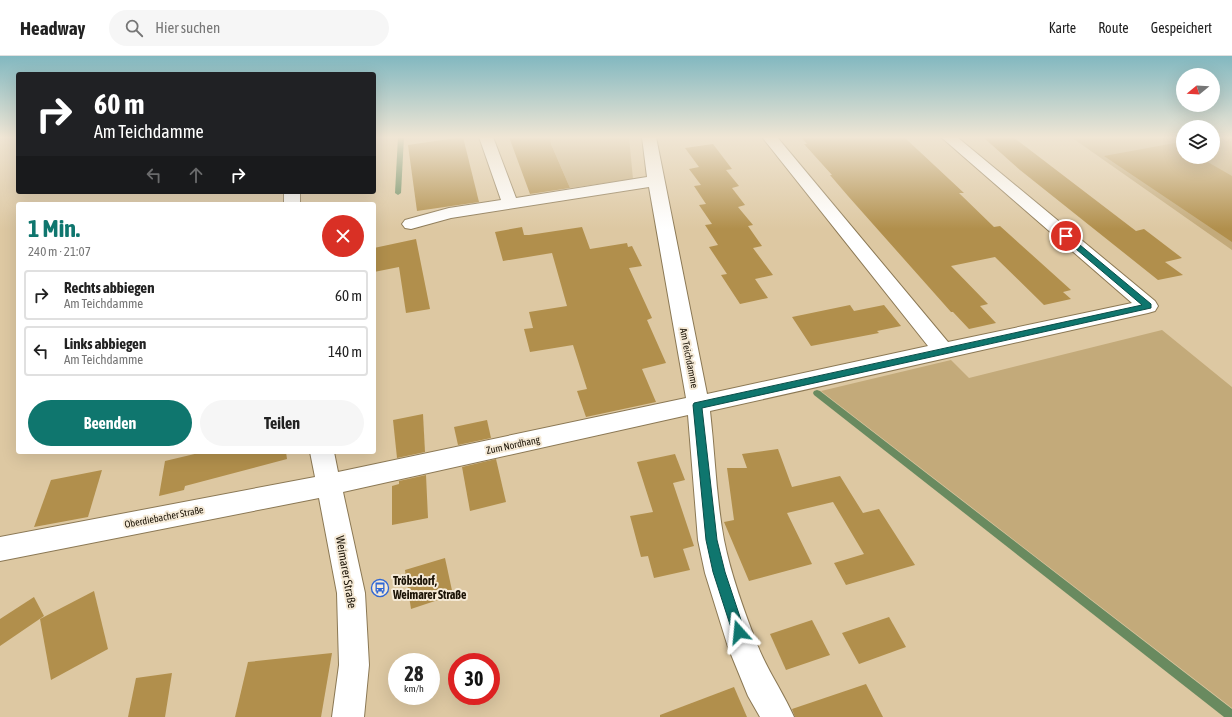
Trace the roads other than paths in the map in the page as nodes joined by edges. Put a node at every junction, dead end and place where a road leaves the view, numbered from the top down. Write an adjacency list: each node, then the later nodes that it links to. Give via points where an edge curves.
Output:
1 (497, 168): 6 (street)
2 (654, 168): 5 (street, Am Teichdamme)
3 (794, 168): 8 (street)
4 (985, 168): 8 (street, via 1148,306)
5 (656, 182): 6 (street); 9 (street, Am Teichdamme)
6 (510, 203): 7 (street, via 449,213)
7 (411, 224)
8 (943, 351): 9 (street)
9 (698, 405): 11 (street, Zum Nordhang); 14 (street, Am Teichdamme, via 712,540 719,572 759,685)
10 (322, 454): 11 (street, Weimarer Straße)
11 (329, 484): 12 (street, Oberdiebacher Straße); 13 (street, Weimarer Straße, via 351,593 353,616 354,666)
12 (0, 548)
13 (348, 717)
14 (778, 717)

